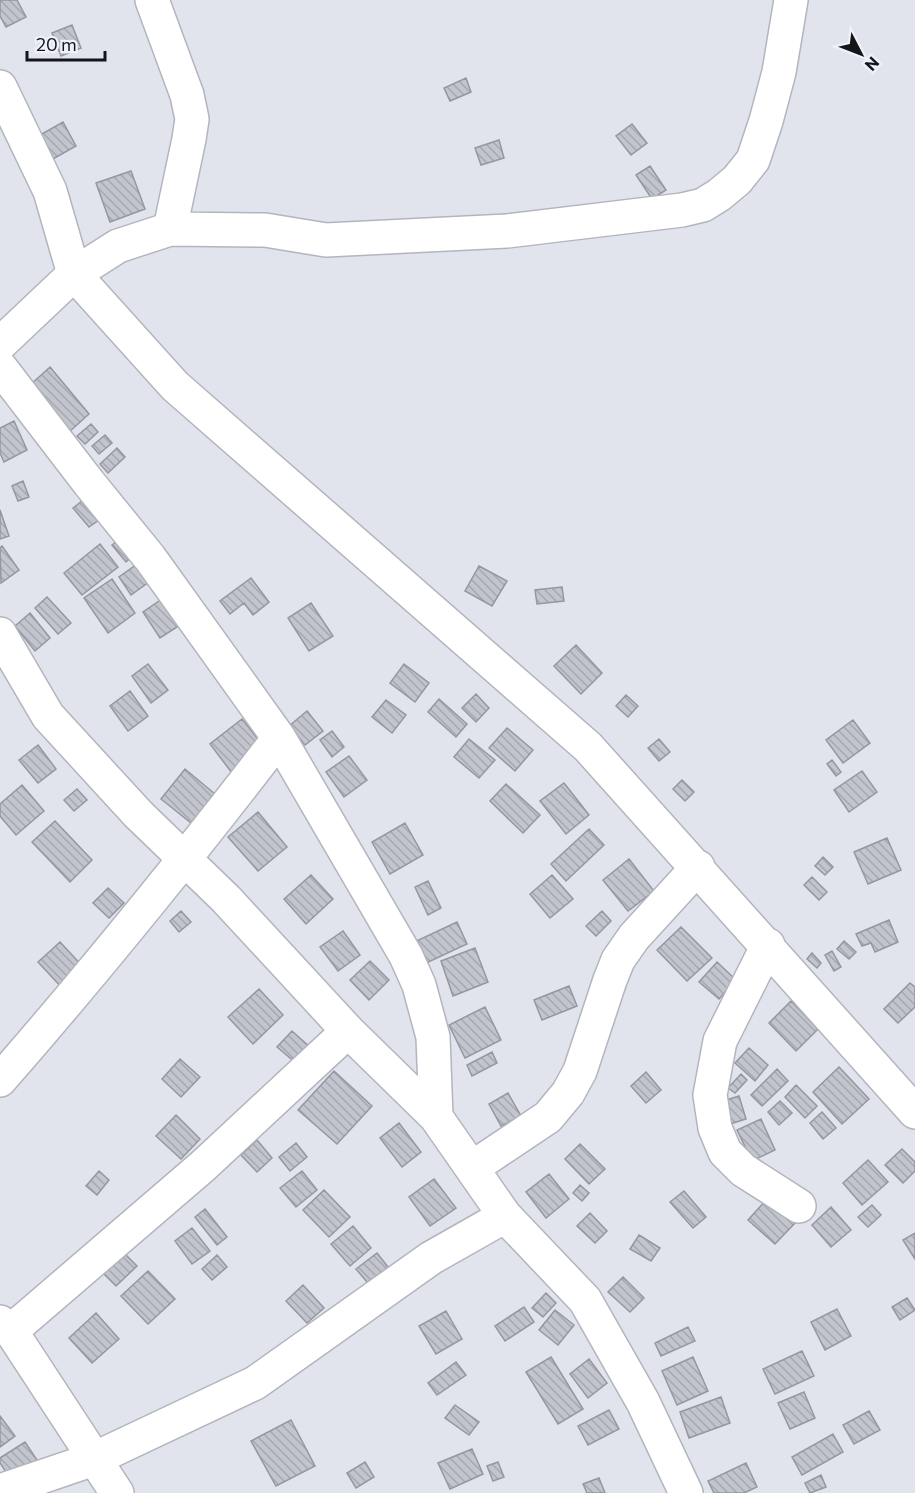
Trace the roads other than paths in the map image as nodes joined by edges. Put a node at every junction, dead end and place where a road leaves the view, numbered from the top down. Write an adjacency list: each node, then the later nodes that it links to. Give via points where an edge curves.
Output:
1 (152, 0): 4 (street, via 192,119)
2 (791, 0): 4 (street, via 779,72 753,160 737,180 703,205 507,231 326,240 265,231)
3 (0, 87): 5 (street, via 50,191)
4 (170, 229): 5 (street, via 118,246)
5 (74, 274): 6 (street); 11 (street, via 175,386 588,747)
6 (0, 344)
7 (0, 367): 9 (street, via 156,565)
8 (0, 634): 10 (street, via 48,716)
9 (279, 738): 10 (street); 16 (street, via 419,985 433,1037)
10 (185, 860): 13 (street); 14 (street)
11 (698, 867): 12 (street); 17 (street, via 618,960 580,1071 568,1093 549,1117)
12 (768, 945): 15 (street); 18 (street, via 720,1041 710,1095 715,1128 725,1152 743,1170)
13 (348, 1031): 16 (street); 20 (street, via 203,1166)
14 (0, 1080)
15 (915, 1112)
16 (436, 1117): 17 (street)
17 (472, 1168): 19 (street)
18 (799, 1206)
19 (505, 1216): 21 (street, via 431,1258 255,1383); 24 (street, via 585,1300 643,1402)
20 (6, 1327): 21 (street)
21 (94, 1459): 22 (street); 23 (street)
22 (0, 1491)
23 (117, 1493)
24 (686, 1493)

